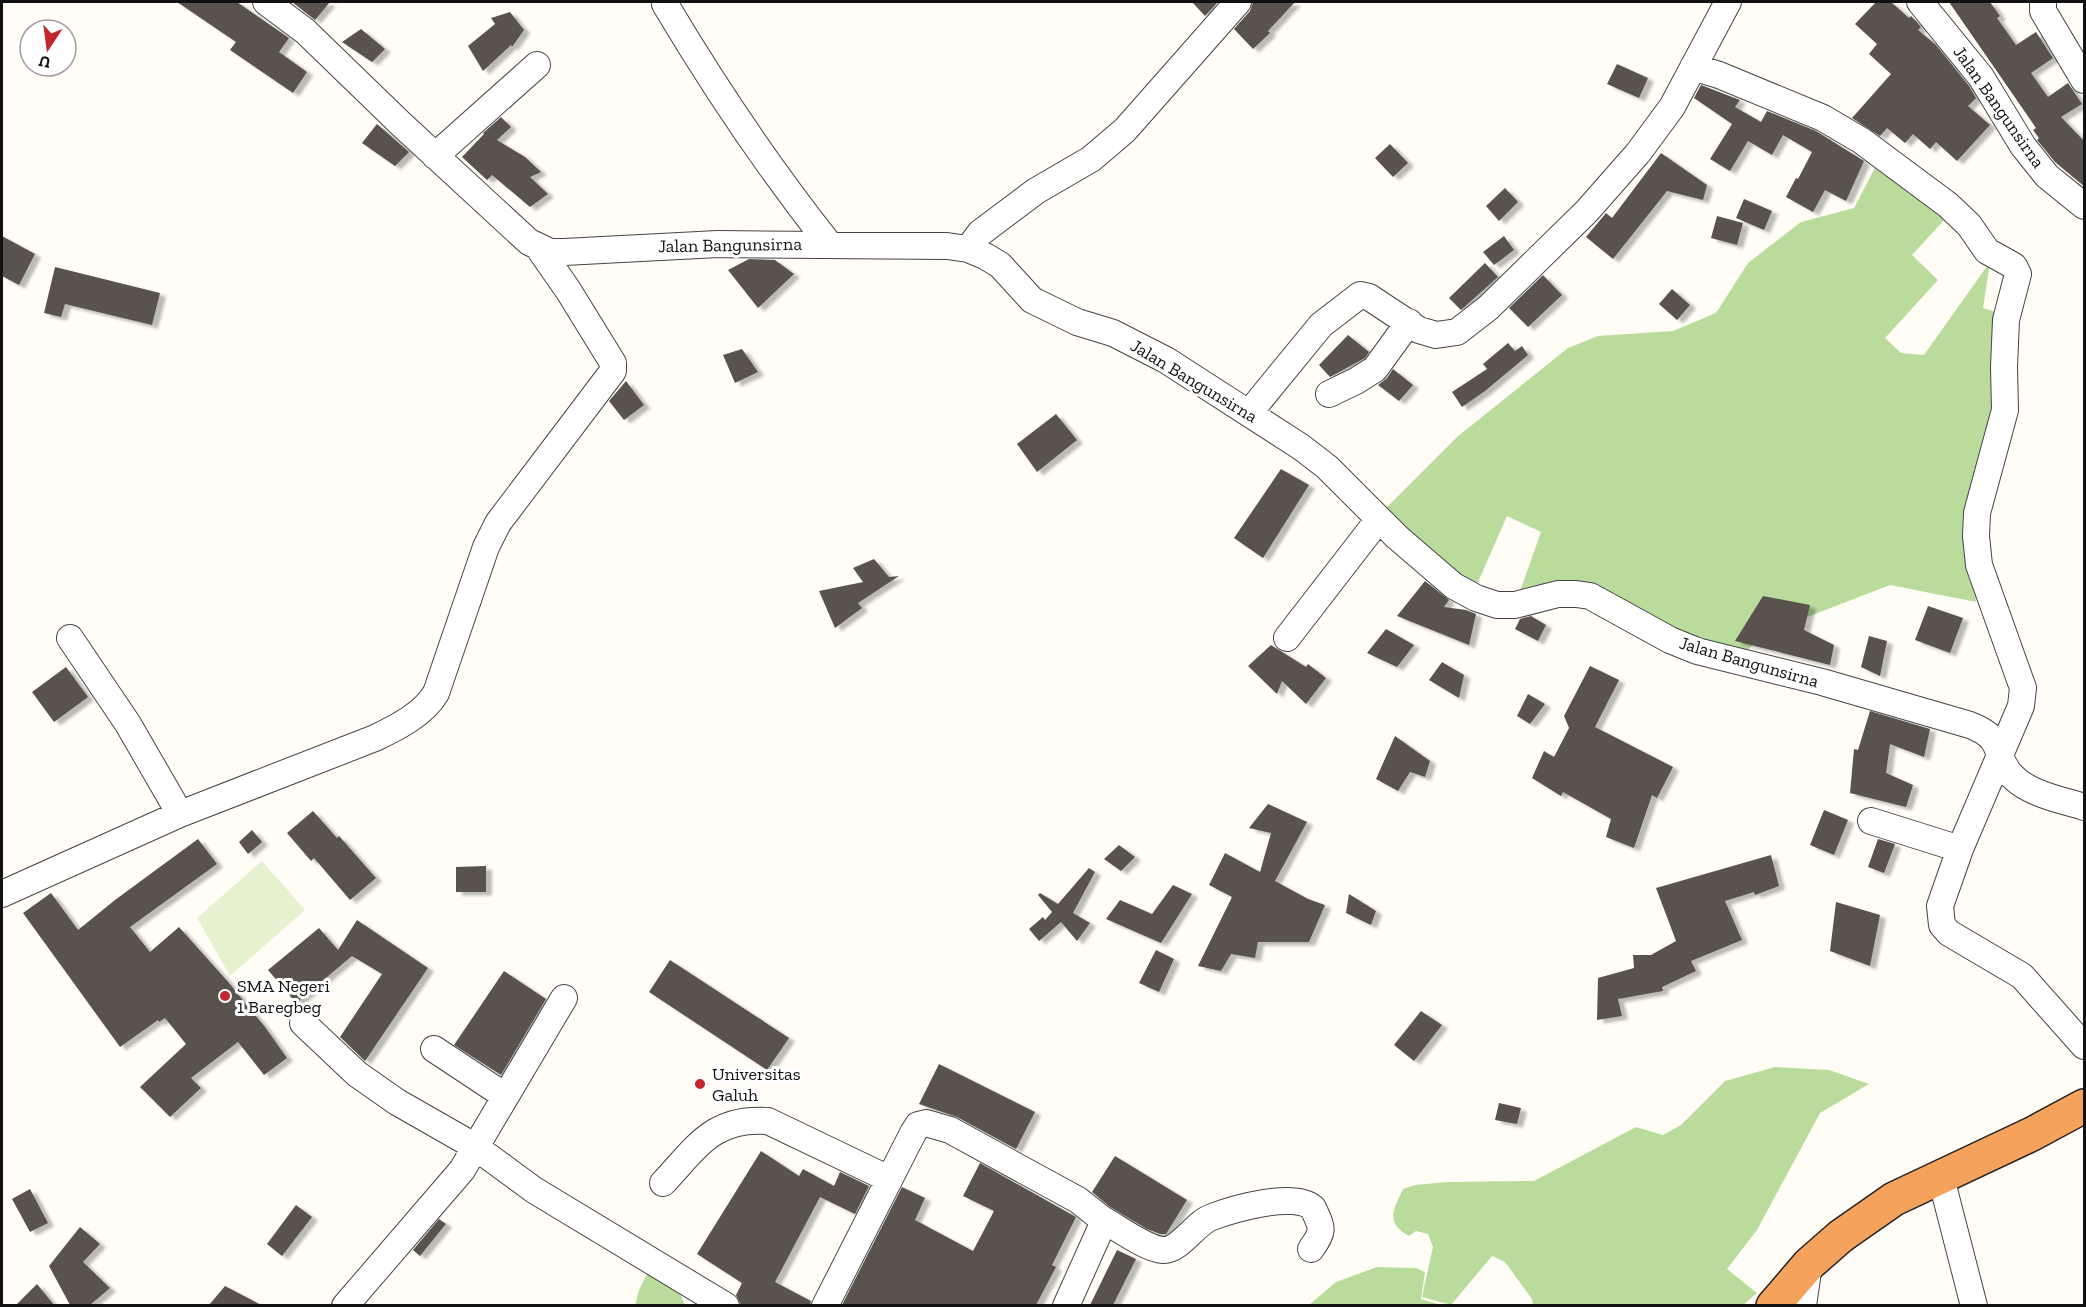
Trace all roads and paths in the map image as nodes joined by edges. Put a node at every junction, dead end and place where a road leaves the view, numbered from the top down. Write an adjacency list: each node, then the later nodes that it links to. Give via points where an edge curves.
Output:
1 (266, 2): 10 (street, Jalan Bangunsirna, via 305,31)
2 (666, 2): 12 (street, via 708,75 781,183)
3 (1238, 2): 14 (street, via 1125,130 1091,159 1036,191 980,233)
4 (1728, 2): 8 (street)
5 (1920, 2): 11 (street, Jalan Bangunsirna, via 1981,77 2029,153 2048,176)
6 (2043, 2): 9 (street, via 2043,11)
7 (537, 65): 10 (street)
8 (1693, 67): 15 (street, via 1672,107 1638,153 1587,211 1488,308 1449,334 1429,334); 21 (street, via 1823,118 1862,141 1948,205 1969,225 1987,251 2017,270 2006,320 2005,410 1977,513 1976,536 1979,565 2023,688 2017,719)
9 (2085, 80)
10 (435, 156): 13 (street, Jalan Bangunsirna)
11 (2085, 206)
12 (829, 243): 13 (street, Jalan Bangunsirna, via 564,252); 14 (street, Jalan Bangunsirna)
13 (538, 247): 23 (street, via 613,363 613,371 498,523 431,702 382,734)
14 (968, 249): 17 (street, Jalan Bangunsirna, via 1000,265 1032,300 1166,360)
15 (1409, 322): 16 (street, via 1375,369); 17 (street, via 1369,297 1356,297 1321,325)
16 (1329, 394)
17 (1249, 414): 18 (street, Jalan Bangunsirna, via 1327,467)
18 (1379, 519): 20 (street); 21 (street, Jalan Bangunsirna, via 1454,586 1476,598 1497,605 1515,605 1558,594 1590,596 1697,651 1970,725 1991,736)
19 (70, 638): 23 (street, via 128,724)
20 (1287, 638)
21 (2000, 753): 22 (street, Jalan Bangunsirna, via 2014,779 2031,789); 25 (street)
22 (2085, 807)
23 (180, 814): 26 (street)
24 (1870, 821): 25 (street)
25 (1960, 849): 29 (street, via 1940,906 1942,924 1949,933 2022,976)
26 (2, 894)
27 (564, 998): 31 (street)
28 (303, 1023): 33 (street, via 357,1074)
29 (2085, 1046)
30 (434, 1049): 31 (street)
31 (505, 1096): 33 (street)
32 (2085, 1106): 34 (highway)
33 (474, 1146): 40 (street, via 453,1182); 41 (street, via 534,1190)
34 (1941, 1178): 39 (highway, via 1894,1199); 46 (street)
35 (889, 1179): 36 (street, via 768,1121 750,1119 729,1124 707,1136); 37 (street, via 918,1125 926,1123 950,1130 1078,1200); 42 (street)
36 (663, 1183)
37 (1102, 1218): 38 (street, via 1164,1250 1211,1217 1251,1205 1300,1201 1313,1208 1321,1227 1320,1237); 43 (street)
38 (1311, 1249)
39 (1809, 1264): 44 (highway); 45 (street)
40 (345, 1305)
41 (726, 1305)
42 (825, 1305)
43 (1066, 1305)
44 (1773, 1305)
45 (1803, 1305)
46 (1974, 1305)

